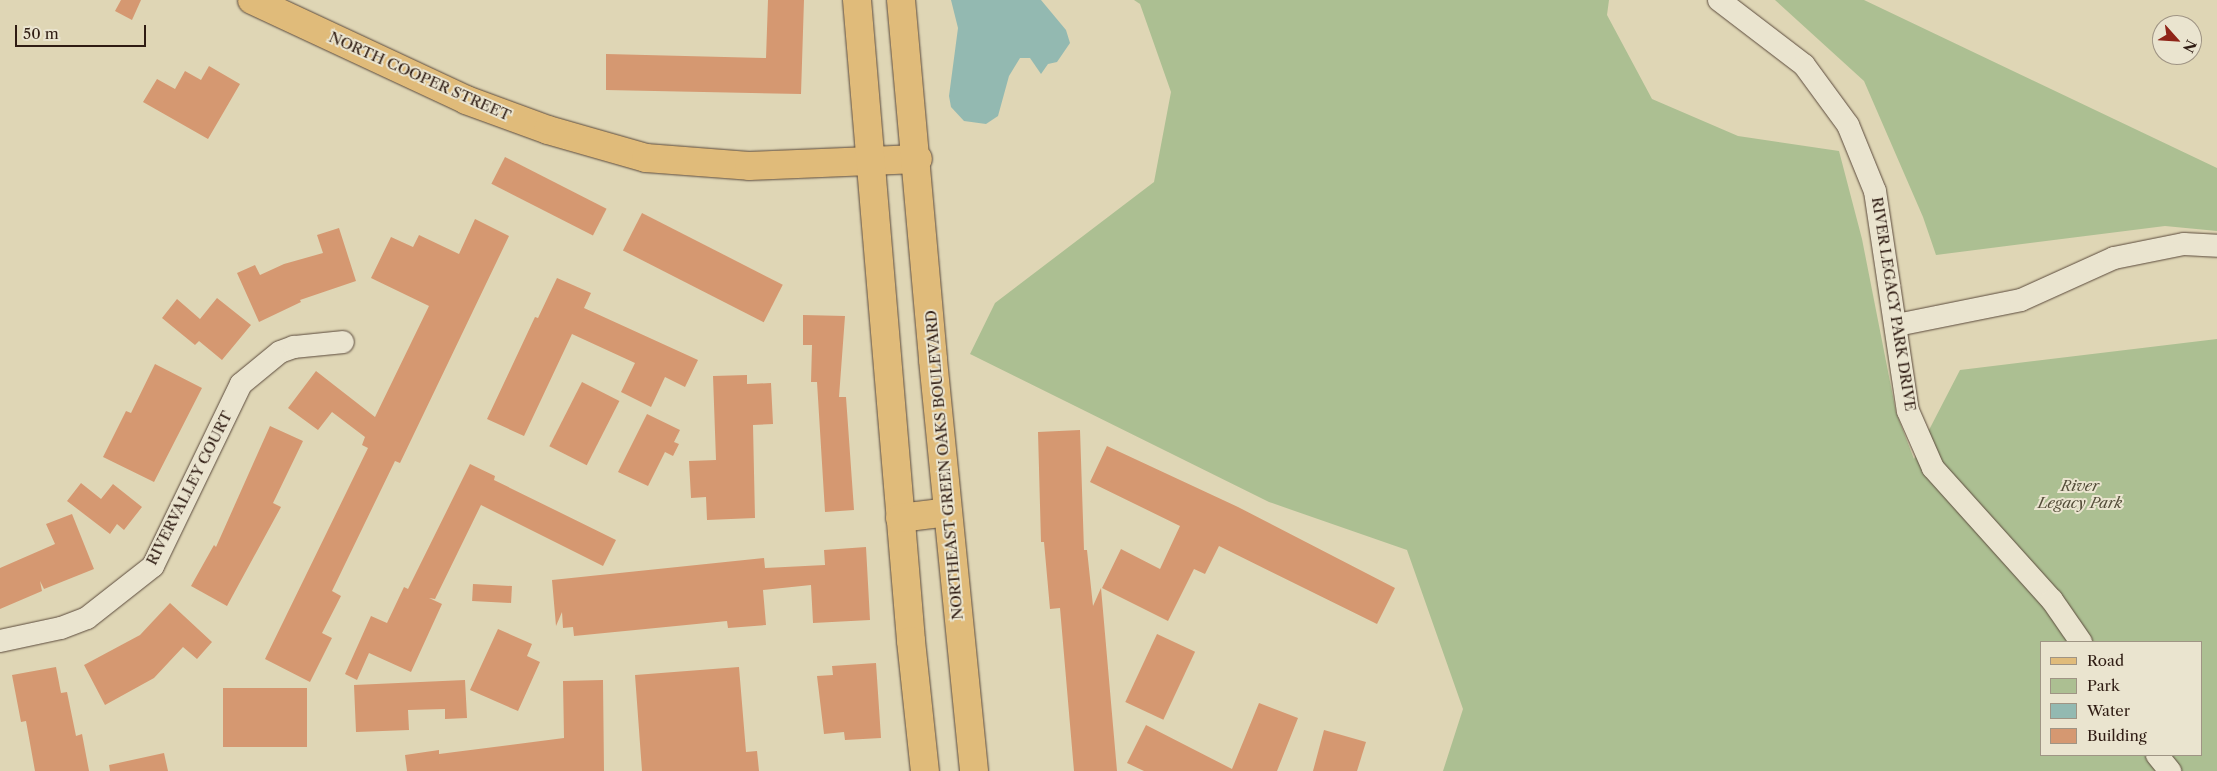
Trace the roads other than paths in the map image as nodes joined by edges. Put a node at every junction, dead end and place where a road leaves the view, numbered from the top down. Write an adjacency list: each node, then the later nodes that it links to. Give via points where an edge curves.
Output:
1 (252, 0): 6 (main road, NORTH COOPER STREET, via 466,100 548,130 646,158 749,166)
2 (857, 0): 6 (main road)
3 (902, 0): 5 (main road, NORTHEAST GREEN OAKS BOULEVARD)
4 (1719, 0): 8 (street, RIVER LEGACY PARK DRIVE, via 1804,65 1848,125 1875,190)
5 (918, 159): 6 (main road, NORTH COOPER STREET); 10 (main road, NORTHEAST GREEN OAKS BOULEVARD)
6 (873, 161): 11 (main road)
7 (2217, 246): 8 (street, via 2184,244 2114,258 2021,300)
8 (1897, 325): 13 (street, RIVER LEGACY PARK DRIVE, via 1908,411 1933,468 2052,600)
9 (343, 342): 12 (street, RIVERVALLEY COURT, via 294,347 280,352 242,384 153,566 86,618 52,630)
10 (948, 512): 11 (main road); 16 (main road, NORTHEAST GREEN OAKS BOULEVARD)
11 (900, 518): 15 (main road)
12 (0, 641)
13 (2080, 641)
14 (2158, 756): 17 (street)
15 (925, 771)
16 (974, 771)
17 (2170, 771)

